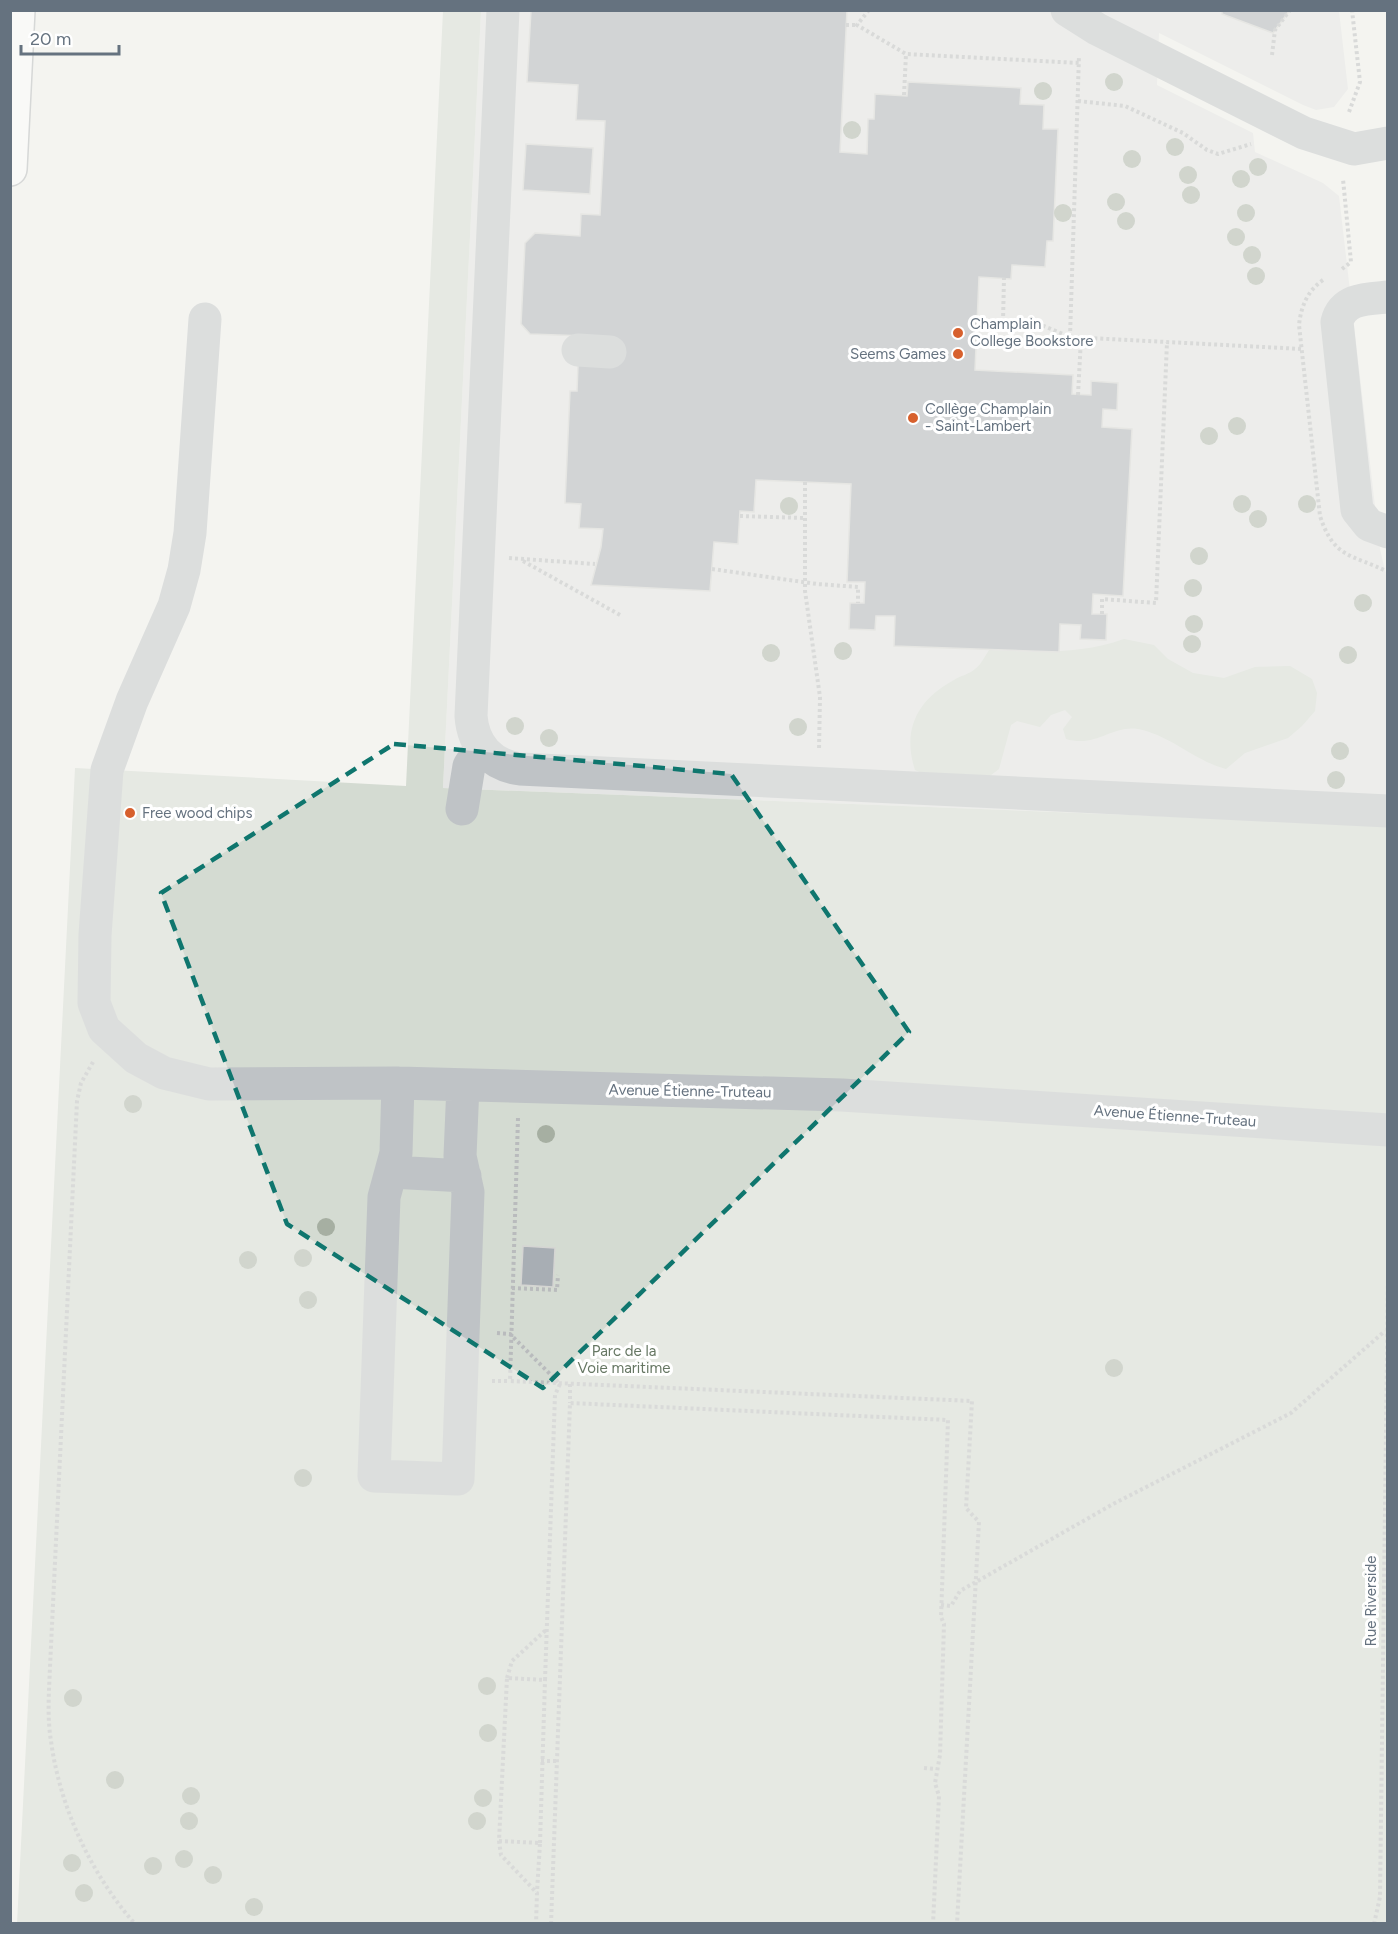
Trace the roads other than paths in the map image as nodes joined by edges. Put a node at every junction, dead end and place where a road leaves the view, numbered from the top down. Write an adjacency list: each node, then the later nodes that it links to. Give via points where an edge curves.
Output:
1 (18, 10): 5 (highway)
2 (503, 10): 9 (street, via 471,716 474,736)
3 (1075, 14): 4 (street, via 1304,133 1354,149)
4 (1388, 143)
5 (10, 169)
6 (1388, 297): 8 (street, via 1351,303 1341,311 1337,322 1357,510 1369,525)
7 (205, 319): 12 (street, Avenue Étienne-Truteau, via 184,570 174,606 107,770 94,1003 99,1021 124,1049 150,1067 178,1078 209,1084)
8 (1388, 532)
9 (481, 747): 10 (street, via 469,766); 11 (street, via 501,764 520,769)
10 (462, 809)
11 (1388, 811)
12 (398, 1083): 13 (street, Avenue Étienne-Truteau); 15 (street, via 396,1153)
13 (463, 1085): 14 (street, Avenue Étienne-Truteau, via 843,1095); 16 (street, via 460,1156)
14 (1388, 1130)
15 (391, 1172): 16 (street); 16 (street, via 384,1197 374,1476 458,1479 468,1192)
16 (465, 1176)

